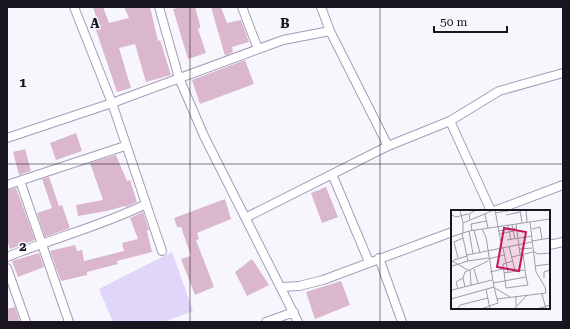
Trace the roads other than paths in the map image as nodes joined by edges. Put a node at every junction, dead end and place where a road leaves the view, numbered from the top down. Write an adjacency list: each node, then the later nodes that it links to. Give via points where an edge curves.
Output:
1 (74, 7): 9 (street)
2 (159, 7): 8 (street)
3 (242, 7): 6 (street)
4 (321, 7): 5 (street)
5 (330, 31): 6 (street, via 282,40); 13 (street)
6 (258, 49): 8 (street)
7 (563, 73): 10 (street, via 499,92)
8 (179, 78): 9 (street); 21 (street, via 225,178)
9 (112, 103): 11 (street); 12 (street)
10 (450, 121): 13 (street); 19 (street)
11 (7, 138)
12 (126, 146): 15 (street); 18 (street)
13 (388, 146): 14 (street)
14 (332, 174): 21 (street); 29 (street)
15 (20, 181): 16 (street); 24 (street)
16 (7, 185)
17 (563, 185): 20 (street)
18 (146, 204): 24 (street, via 119,217); 26 (street)
19 (491, 210)
20 (497, 210)
21 (247, 217): 31 (street)
22 (451, 232): 28 (street)
23 (563, 242): 25 (street)
24 (41, 243): 27 (street); 34 (street)
25 (550, 245)
26 (162, 251)
27 (7, 257)
28 (379, 258): 29 (street); 37 (street)
29 (369, 262): 31 (street, via 323,280)
30 (7, 268): 33 (street)
31 (282, 287): 32 (street)
32 (294, 312): 35 (street); 36 (street)
33 (26, 322)
34 (69, 322)
35 (266, 322)
36 (298, 322)
37 (402, 322)

